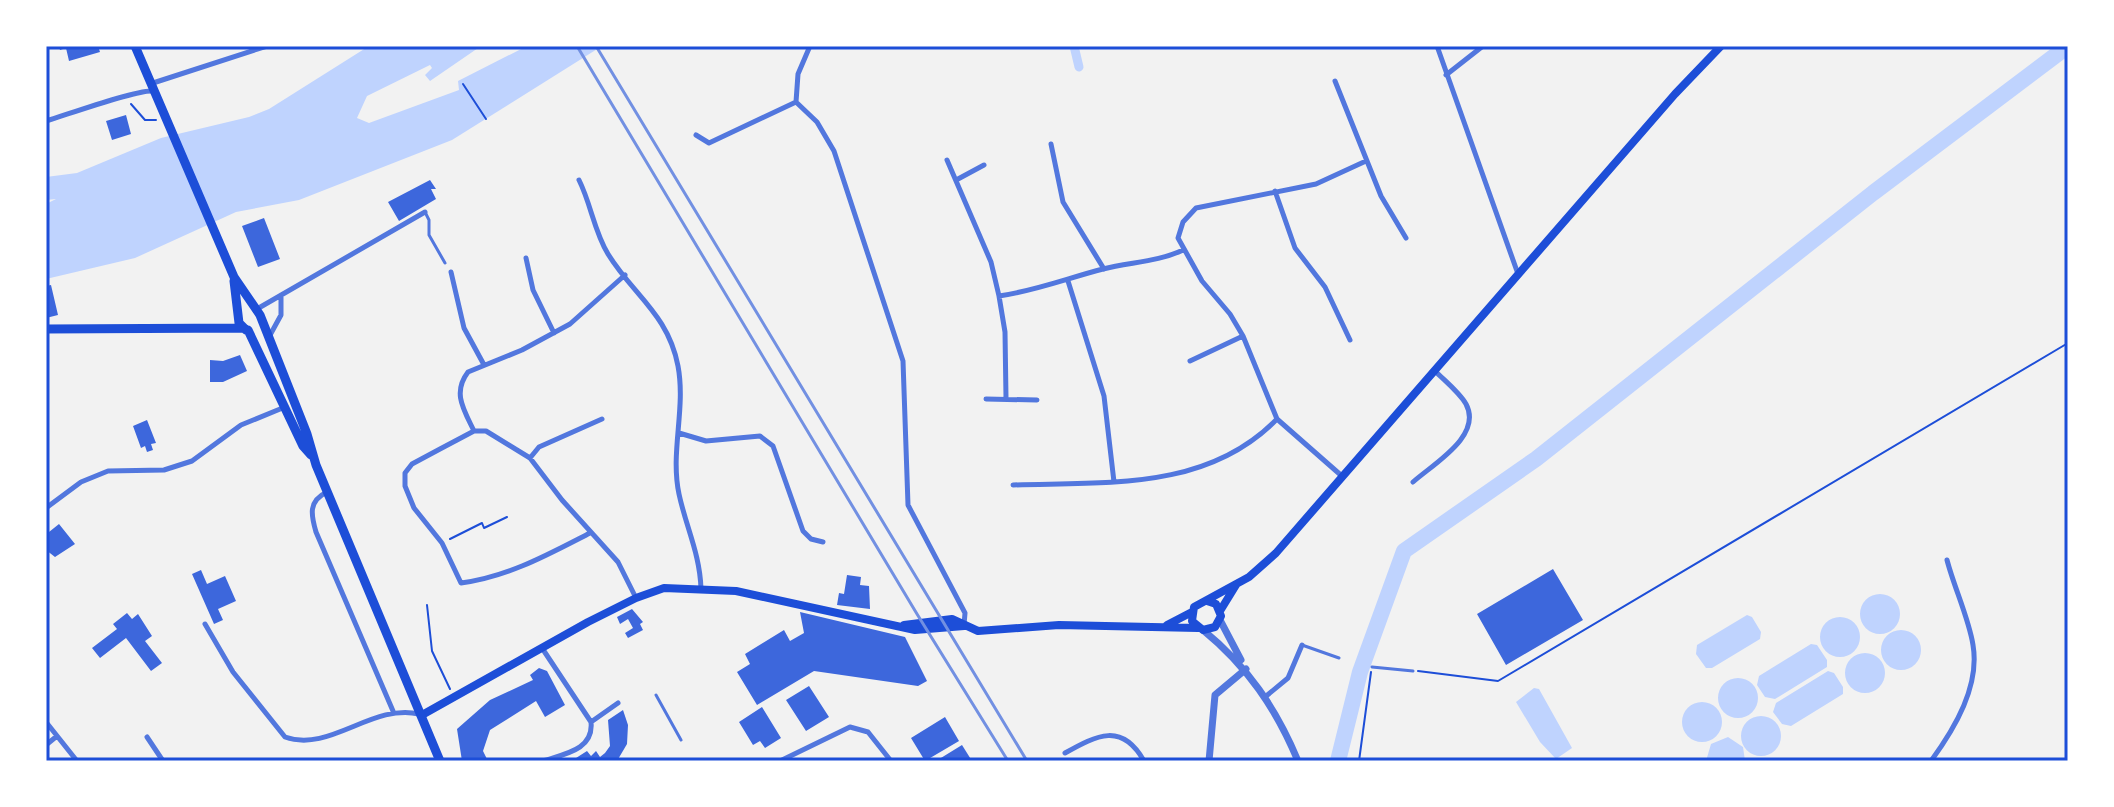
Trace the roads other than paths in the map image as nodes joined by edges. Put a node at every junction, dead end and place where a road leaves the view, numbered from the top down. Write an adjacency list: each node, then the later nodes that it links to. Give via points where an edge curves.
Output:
1 (135, 46): 9 (main road)
2 (267, 46): 9 (street)
3 (810, 46): 10 (street, via 798,74)
4 (1437, 46): 7 (street)
5 (1483, 46): 7 (street)
6 (1721, 46): 28 (main road)
7 (1446, 75): 28 (street)
8 (1335, 81): 15 (street)
9 (157, 93): 11 (street, via 144,90); 29 (main road)
10 (796, 102): 12 (street, via 709,143); 73 (street, via 817,122 834,151 903,361 908,505 963,610)
11 (46, 121)
12 (696, 135)
13 (1051, 144): 25 (street, via 1063,202)
14 (947, 160): 17 (street)
15 (1366, 161): 19 (street, via 1316,184); 21 (street)
16 (984, 165): 17 (street)
17 (958, 179): 32 (street)
18 (579, 180): 27 (street, via 604,247)
19 (1275, 191): 22 (street, via 1196,208 1178,238); 42 (street, via 1295,248 1325,287)
20 (425, 212): 24 (lane, via 429,235); 31 (street)
21 (1406, 238)
22 (1183, 250): 25 (street); 40 (street)
23 (526, 258): 39 (street, via 533,290)
24 (445, 263)
25 (1104, 269): 30 (street)
26 (451, 272): 44 (street, via 464,328)
27 (625, 275): 39 (street); 53 (street, via 672,343 681,382)
28 (1518, 275): 45 (main road)
29 (234, 277): 33 (main road); 34 (main road)
30 (1068, 281): 32 (street); 57 (street, via 1104,396)
31 (281, 294): 33 (street); 41 (street, via 281,315)
32 (999, 296): 46 (street)
33 (254, 309): 34 (main road); 35 (main road)
34 (239, 315): 36 (main road); 38 (main road)
35 (260, 322): 38 (main road); 41 (main road)
36 (223, 327): 37 (main road); 38 (main road)
37 (46, 329)
38 (246, 329): 49 (main road)
39 (554, 333): 44 (street)
40 (1243, 336): 43 (street); 51 (street)
41 (269, 337): 54 (main road)
42 (1350, 340)
43 (1190, 361)
44 (483, 363): 52 (street, via 468,372 459,390)
45 (1435, 370): 56 (main road); 58 (street, via 1465,402 1469,424 1461,440)
46 (1006, 398): 47 (street); 48 (street)
47 (986, 399)
48 (1037, 400)
49 (286, 407): 54 (main road); 61 (street, via 241,425 192,461 164,470 108,471 81,482)
50 (602, 419): 55 (street, via 539,447)
51 (1277, 419): 56 (street); 57 (street, via 1224,458 1149,481)
52 (474, 431): 55 (street, via 486,431); 62 (street, via 412,464 405,473 414,508 442,543 461,583 521,566)
53 (679, 433): 63 (street, via 706,441 760,436 773,446 803,531); 66 (street, via 678,494 696,545)
54 (312, 456): 60 (main road)
55 (530, 458): 62 (street)
56 (1343, 477): 65 (main road, via 1276,553)
57 (1114, 482): 59 (street)
58 (1413, 482)
59 (1013, 485)
60 (327, 492): 84 (street, via 312,506 316,532); 85 (main road)
61 (46, 508)
62 (590, 533): 67 (street, via 618,562)
63 (823, 542)
64 (1947, 560): 102 (street, via 1973,643 1974,670 1966,700)
65 (1237, 584): 68 (main road); 70 (main road)
66 (701, 589): 67 (main road, via 664,588); 73 (main road, via 736,591 901,625 952,619)
67 (636, 598): 76 (main road)
68 (1207, 601): 69 (main road, via 1197,603); 70 (main road, via 1216,604)
69 (1192, 612): 72 (main road); 74 (main road, via 1192,621)
70 (1220, 616): 74 (main road, via 1215,627); 79 (street)
71 (205, 624): 84 (street, via 233,672 285,737 314,740)
72 (1166, 625): 73 (main road, via 978,631); 74 (main road)
73 (964, 626)
74 (1201, 629): 79 (street)
75 (1302, 645): 77 (lane); 82 (street, via 1288,678)
76 (541, 647): 85 (main road); 87 (street)
77 (1339, 658)
78 (1372, 667): 80 (lane)
79 (1246, 669): 82 (street); 100 (street, via 1215,695)
80 (1413, 671)
81 (656, 695): 90 (lane)
82 (1265, 697): 101 (street)
83 (618, 703): 87 (street)
84 (393, 711): 85 (street)
85 (422, 715): 95 (main road)
86 (46, 722): 88 (street)
87 (591, 722): 96 (street, via 592,732 583,746)
88 (57, 736): 91 (street); 93 (street)
89 (147, 737): 94 (street)
90 (681, 740)
91 (46, 745)
92 (1065, 753): 99 (street, via 1098,735 1117,735 1135,745)
93 (77, 761)
94 (163, 761)
95 (440, 761)
96 (543, 761)
97 (780, 761): 98 (street, via 850,727 868,732)
98 (891, 761)
99 (1144, 761)
100 (1209, 761)
101 (1298, 761)
102 (1931, 761)

